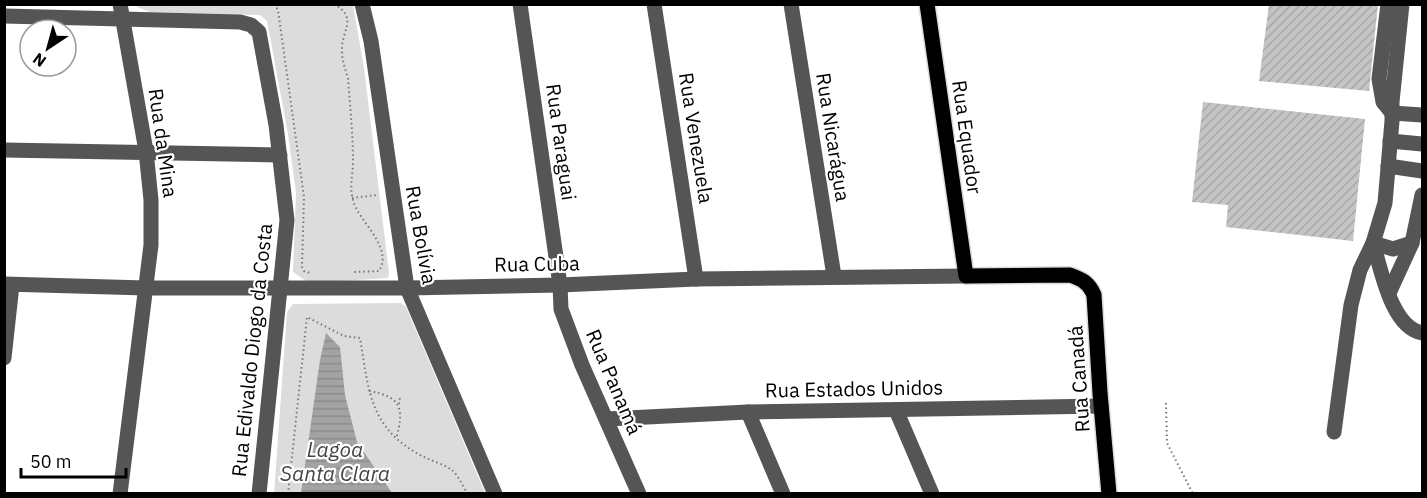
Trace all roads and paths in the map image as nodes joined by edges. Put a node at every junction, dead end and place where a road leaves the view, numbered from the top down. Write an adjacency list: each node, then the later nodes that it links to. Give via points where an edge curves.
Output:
1 (274, 4): 27 (path, via 278,10 304,196 302,267)
2 (334, 4): 23 (path, via 343,11 348,23 341,48 348,78)
3 (362, 4): 36 (street, Rua Bolívia)
4 (520, 4): 33 (street, Rua Paraguai)
5 (654, 4): 31 (street, Rua Venezuela)
6 (790, 4): 29 (street, Rua Nicarágua)
7 (927, 4): 30 (main road, Rua Equador)
8 (1388, 4): 12 (street, via 1379,79 1383,102)
9 (1402, 4): 12 (street)
10 (121, 12): 11 (street); 17 (street, Rua da Mina); 18 (street, Rua Edivaldo Diogo da Costa, via 240,22 259,32)
11 (4, 16)
12 (1392, 113): 13 (street); 14 (street)
13 (1422, 115)
14 (1390, 141): 15 (street); 19 (street)
15 (1422, 144)
16 (4, 150): 17 (street)
17 (146, 151): 18 (street); 34 (street, Rua da Mina, via 151,200)
18 (280, 155): 35 (street, Rua Edivaldo Diogo da Costa, via 287,220)
19 (1388, 166): 20 (street); 24 (street, via 1385,203)
20 (1422, 171)
21 (377, 195): 23 (path)
22 (1422, 195): 25 (street)
23 (352, 198): 26 (path, via 382,250 382,268)
24 (1373, 243): 25 (street, via 1393,249); 37 (street); 48 (street, via 1360,270 1351,305)
25 (1412, 243): 37 (street)
26 (351, 272)
27 (311, 273)
28 (1070, 275): 30 (main road, Rua Cuba); 44 (main road, Rua Canadá, via 1090,286 1094,295)
29 (834, 276): 30 (street, Rua Cuba); 31 (street, Rua Cuba)
30 (966, 276)
31 (696, 279): 33 (street, Rua Cuba)
32 (8, 285): 34 (street, Rua Cuba); 39 (street)
33 (560, 285): 36 (street, Rua Cuba); 47 (street, Rua Panamá, via 561,309)
34 (146, 288): 35 (street, Rua Cuba); 50 (street, Rua da Mina)
35 (279, 288): 36 (street, Rua Cuba); 51 (street, Rua Edivaldo Diogo da Costa)
36 (407, 288): 54 (street, Rua Bolívia)
37 (1389, 293): 38 (street, via 1396,312)
38 (1422, 333)
39 (4, 358)
40 (369, 391): 43 (path, via 379,392); 49 (path, via 378,415); 52 (path, via 360,338 344,336 307,317)
41 (400, 397): 43 (path)
42 (1166, 403): 59 (path, via 1167,443)
43 (399, 404): 49 (path)
44 (1101, 406): 45 (street, Rua Estados Unidos); 58 (main road, Rua Canadá)
45 (896, 410): 46 (street, Rua Estados Unidos); 57 (street)
46 (748, 412): 47 (street, Rua Estados Unidos); 56 (street)
47 (606, 419): 55 (street, Rua Panamá)
48 (1334, 432)
49 (396, 439): 53 (path, via 452,471)
50 (120, 494)
51 (259, 494)
52 (288, 494)
53 (468, 494)
54 (495, 494)
55 (639, 494)
56 (783, 494)
57 (932, 494)
58 (1109, 494)
59 (1192, 494)

